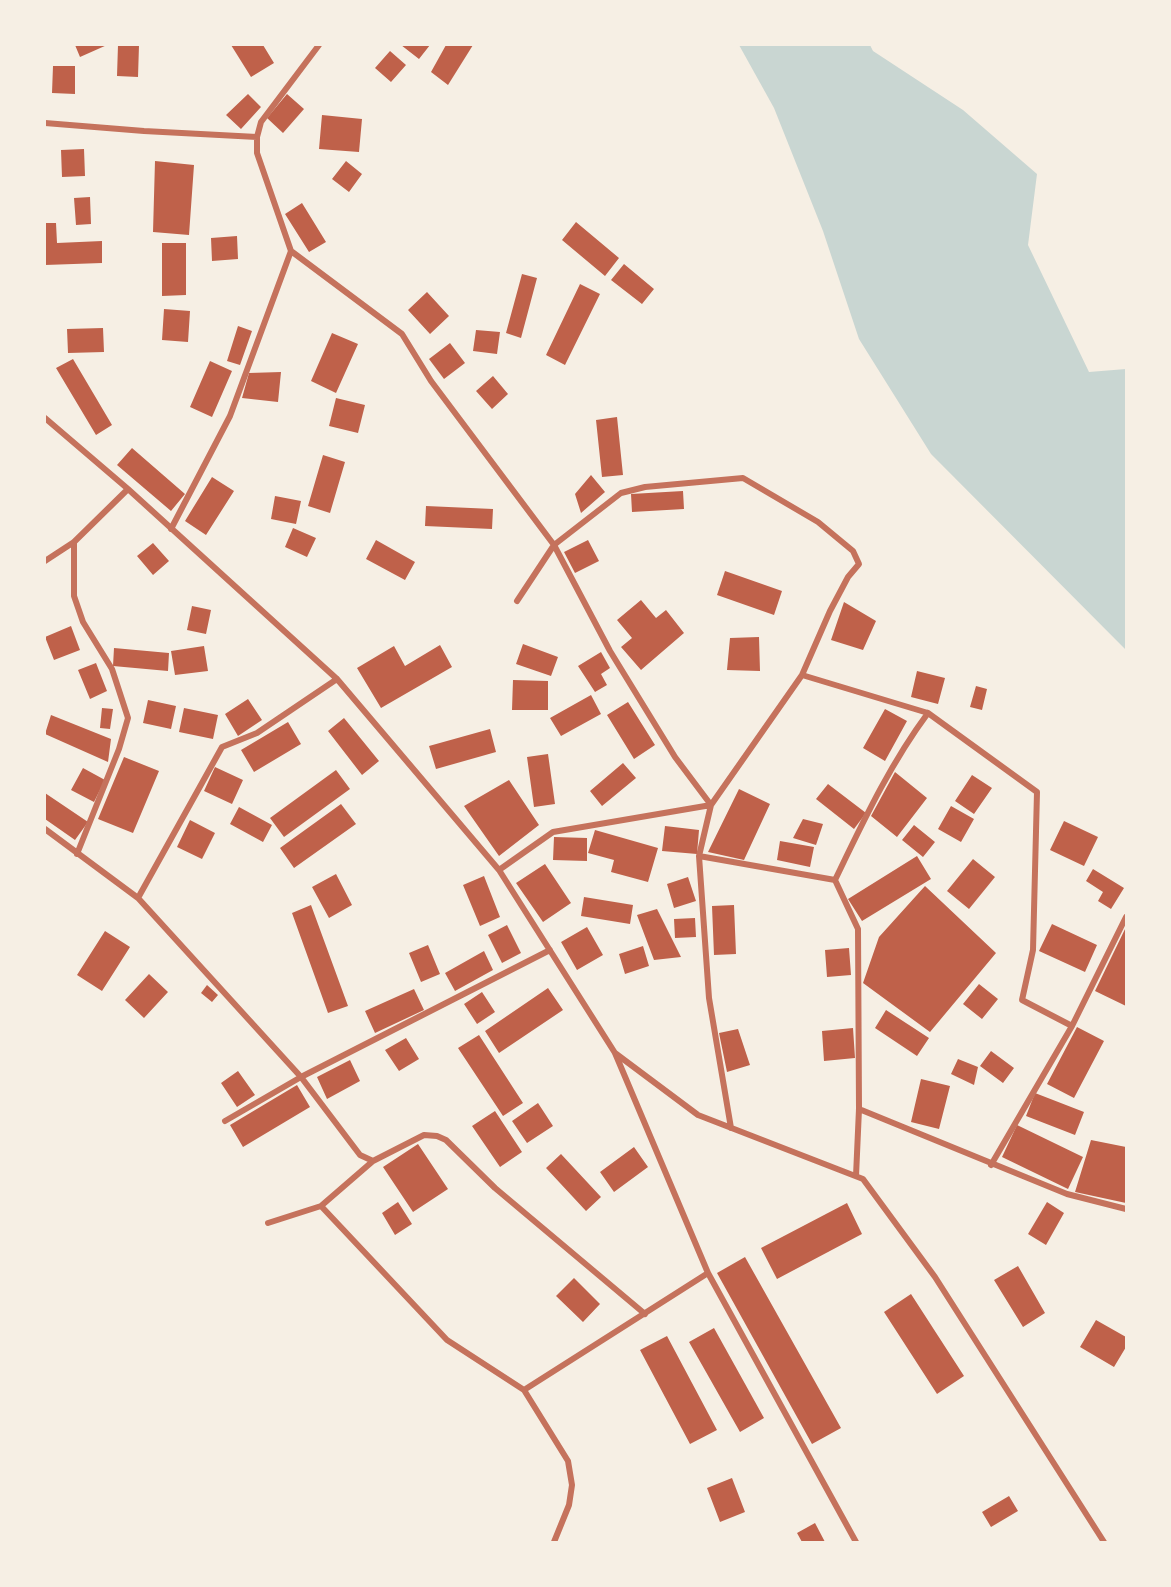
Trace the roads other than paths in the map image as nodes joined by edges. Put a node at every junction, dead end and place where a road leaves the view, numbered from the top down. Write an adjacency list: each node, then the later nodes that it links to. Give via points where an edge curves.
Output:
1 (320, 45): 3 (street, via 261,122)
2 (45, 123): 3 (street)
3 (257, 137): 4 (street, via 257,153)
4 (291, 251): 7 (street, via 230,416); 9 (street, via 402,334 430,381)
5 (45, 418): 6 (street)
6 (128, 489): 7 (street); 8 (street)
7 (171, 529): 13 (street)
8 (74, 542): 10 (street); 17 (street, via 74,596 83,622 112,669 128,718)
9 (554, 545): 11 (street); 12 (street, via 621,493 645,487 743,478 818,522 853,551 859,564 839,594); 15 (street, via 610,651 675,757)
10 (45, 561)
11 (518, 601)
12 (802, 675): 14 (street); 15 (street)
13 (337, 679): 19 (street); 21 (street, via 257,733 222,747)
14 (928, 713): 20 (street, via 885,779); 24 (street, via 1037,792 1034,950 1022,1000)
15 (711, 805): 18 (street); 19 (street, via 553,832)
16 (45, 829): 17 (street)
17 (77, 854): 21 (street)
18 (699, 856): 20 (street); 29 (street, via 709,998)
19 (499, 870): 23 (street)
20 (835, 880): 27 (street, via 858,928)
21 (138, 898): 26 (street)
22 (1126, 917): 24 (street)
23 (550, 950): 25 (street); 26 (street)
24 (1072, 1026): 31 (street)
25 (615, 1053): 29 (street, via 698,1115); 36 (street)
26 (301, 1077): 28 (street); 30 (street, via 360,1155)
27 (859, 1109): 31 (street); 32 (street)
28 (225, 1121)
29 (731, 1128): 32 (street)
30 (373, 1161): 33 (street); 37 (street, via 424,1135 446,1140 495,1188)
31 (991, 1165): 34 (street, via 1067,1194)
32 (856, 1176): 41 (street, via 863,1179 935,1277)
33 (321, 1206): 35 (street); 38 (street, via 447,1340)
34 (1126, 1209)
35 (268, 1223)
36 (708, 1273): 37 (street); 40 (street)
37 (645, 1314): 38 (street)
38 (524, 1390): 39 (street, via 568,1461 571,1495)
39 (554, 1542)
40 (856, 1542)
41 (1104, 1542)

